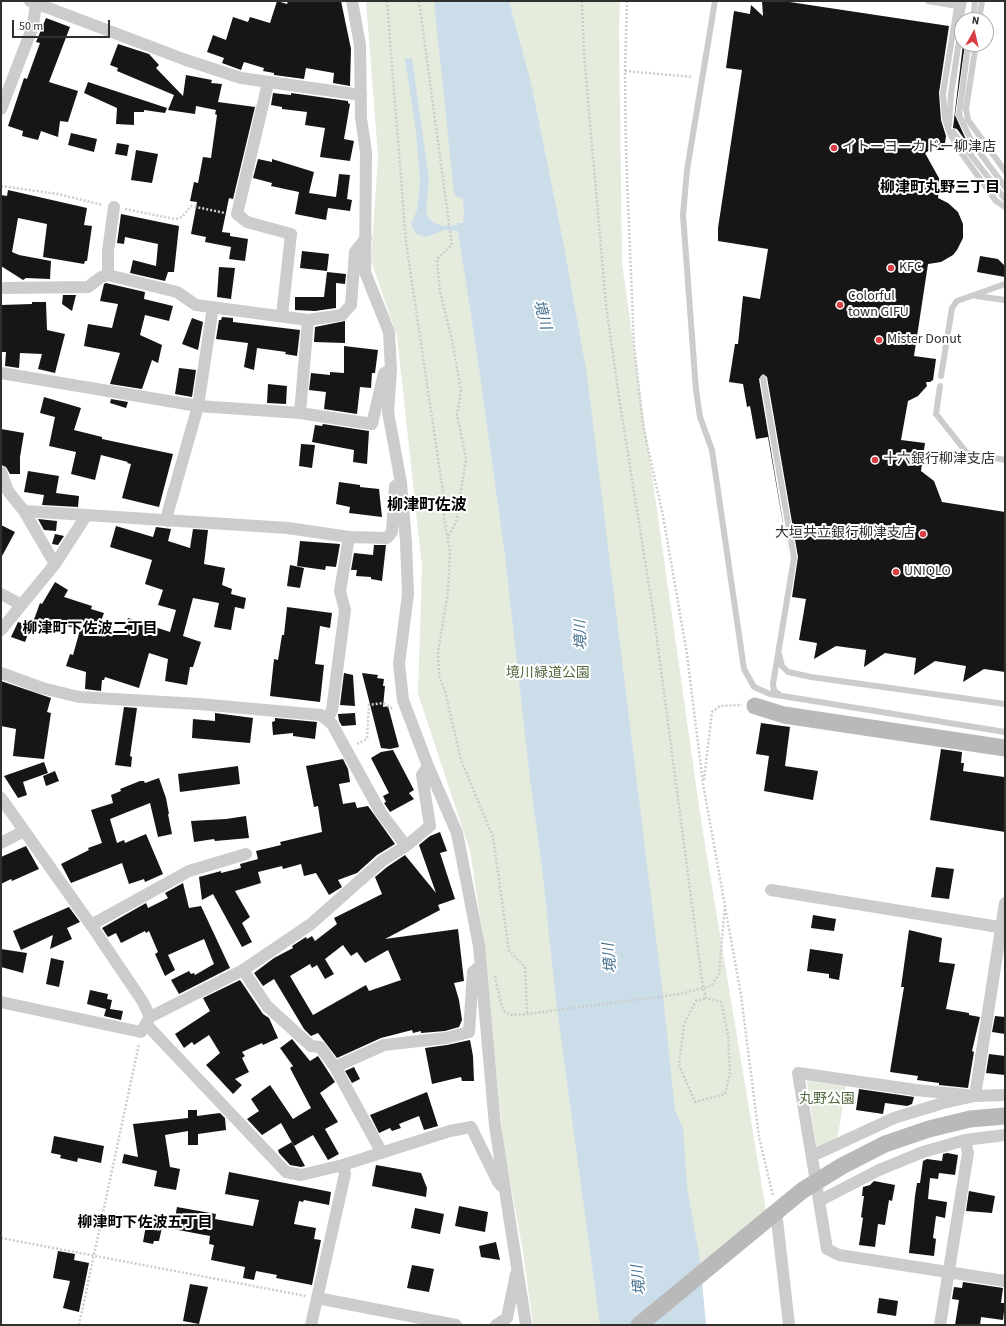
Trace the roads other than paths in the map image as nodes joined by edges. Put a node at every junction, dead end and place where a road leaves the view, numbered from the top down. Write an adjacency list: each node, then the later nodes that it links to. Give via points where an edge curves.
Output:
1 (352, 1): 16 (street, via 360,44)
2 (715, 1): 52 (lane, via 687,170 683,215 696,390 700,416 712,450 744,669 754,687)
3 (928, 1): 8 (lane)
4 (964, 1): 9 (lane)
5 (975, 1): 10 (lane)
6 (982, 1): 11 (lane)
7 (33, 2): 15 (street, via 186,60 240,78); 17 (street, via 33,26)
8 (958, 4): 22 (lane, via 943,94 945,119 950,134 962,154 996,201)
9 (962, 12)
10 (974, 12)
11 (980, 12)
12 (956, 52): 20 (lane, via 949,127)
13 (967, 52): 19 (lane, via 959,115 972,142)
14 (975, 52): 18 (lane, via 966,109 968,120)
15 (268, 83): 16 (street); 30 (street, via 238,214 247,222 291,234)
16 (361, 95): 23 (street, via 361,118 366,152)
17 (1, 109)
18 (1005, 171)
19 (1005, 187)
20 (1005, 199)
21 (114, 207): 24 (street, via 108,251)
22 (1005, 207)
23 (366, 238): 31 (street, via 355,252 351,305 342,315); 32 (street, via 365,272 389,332)
24 (108, 275): 26 (street, via 88,287); 29 (street, via 177,292 196,305)
25 (1005, 284): 27 (lane)
26 (1, 288)
27 (975, 296): 28 (lane); 34 (lane, via 957,301 952,308)
28 (1005, 300)
29 (214, 308): 30 (street); 37 (street)
30 (282, 316): 31 (street)
31 (308, 320): 38 (street)
32 (391, 370): 38 (street, via 384,373 372,424); 41 (street, via 388,412)
33 (1, 373): 37 (street)
34 (942, 376)
35 (763, 378): 50 (lane, via 794,558)
36 (940, 386): 39 (lane, via 936,414 967,453)
37 (198, 406): 38 (street); 44 (street, via 168,512)
38 (300, 413)
39 (1005, 460)
40 (1, 472): 42 (street, via 8,491)
41 (401, 483): 45 (street, via 396,482 392,532 387,538); 58 (street, via 408,594 399,664 403,700)
42 (24, 511): 43 (street); 46 (street)
43 (86, 516): 44 (street); 46 (street)
44 (168, 521): 45 (street, via 288,528)
45 (349, 537): 55 (street, via 340,591 344,610 332,710)
46 (55, 564): 48 (street)
47 (1, 594): 48 (street)
48 (20, 604): 49 (street)
49 (1, 630)
50 (778, 652): 52 (lane, via 773,684 774,690); 53 (lane, via 782,666 788,672)
51 (1, 673): 55 (street, via 42,688 79,697 207,704 321,715)
52 (782, 696): 56 (lane)
53 (1005, 704)
54 (755, 706): 57 (street, via 784,715)
55 (327, 720): 62 (street, via 332,724 381,813)
56 (1005, 732)
57 (1005, 748)
58 (428, 766): 62 (street, via 422,776 430,826); 68 (street, via 457,832)
59 (1, 798): 60 (street)
60 (24, 831): 61 (street); 66 (street)
61 (1, 843)
62 (406, 846): 69 (street, via 382,862 311,924)
63 (246, 854): 66 (street, via 189,870)
64 (771, 890): 67 (street)
65 (1005, 904): 67 (street)
66 (91, 925): 71 (street, via 143,1002)
67 (1003, 928): 74 (street)
68 (481, 965): 72 (street, via 473,972 469,1032 446,1038 384,1045); 81 (street, via 495,1126)
69 (243, 970): 71 (street); 72 (street, via 267,1006 307,1043 320,1047)
70 (1, 1002): 71 (street)
71 (145, 1024): 80 (street, via 286,1172 301,1175)
72 (335, 1067): 78 (street)
73 (1005, 1095): 74 (street)
74 (975, 1096): 79 (street, via 894,1118); 79 (street, via 798,1073)
75 (1005, 1116): 83 (street, bridge, via 970,1119 885,1144 842,1166)
76 (1005, 1135): 77 (street)
77 (965, 1140): 82 (street, via 923,1152 879,1170); 85 (street, via 968,1152)
78 (382, 1153): 80 (street); 81 (street, via 450,1131 471,1127 498,1182)
79 (812, 1156): 82 (street)
80 (343, 1165): 87 (street, via 345,1174)
81 (504, 1188): 84 (street)
82 (819, 1201): 85 (street, via 827,1249 839,1255)
83 (782, 1207): 92 (street); 93 (street)
84 (518, 1263): 90 (street, via 507,1318); 91 (street)
85 (948, 1272): 86 (street); 94 (street)
86 (1005, 1281)
87 (317, 1298): 88 (street); 89 (street)
88 (311, 1325)
89 (456, 1325)
90 (496, 1325)
91 (526, 1325)
92 (639, 1325)
93 (789, 1325)
94 (940, 1325)

